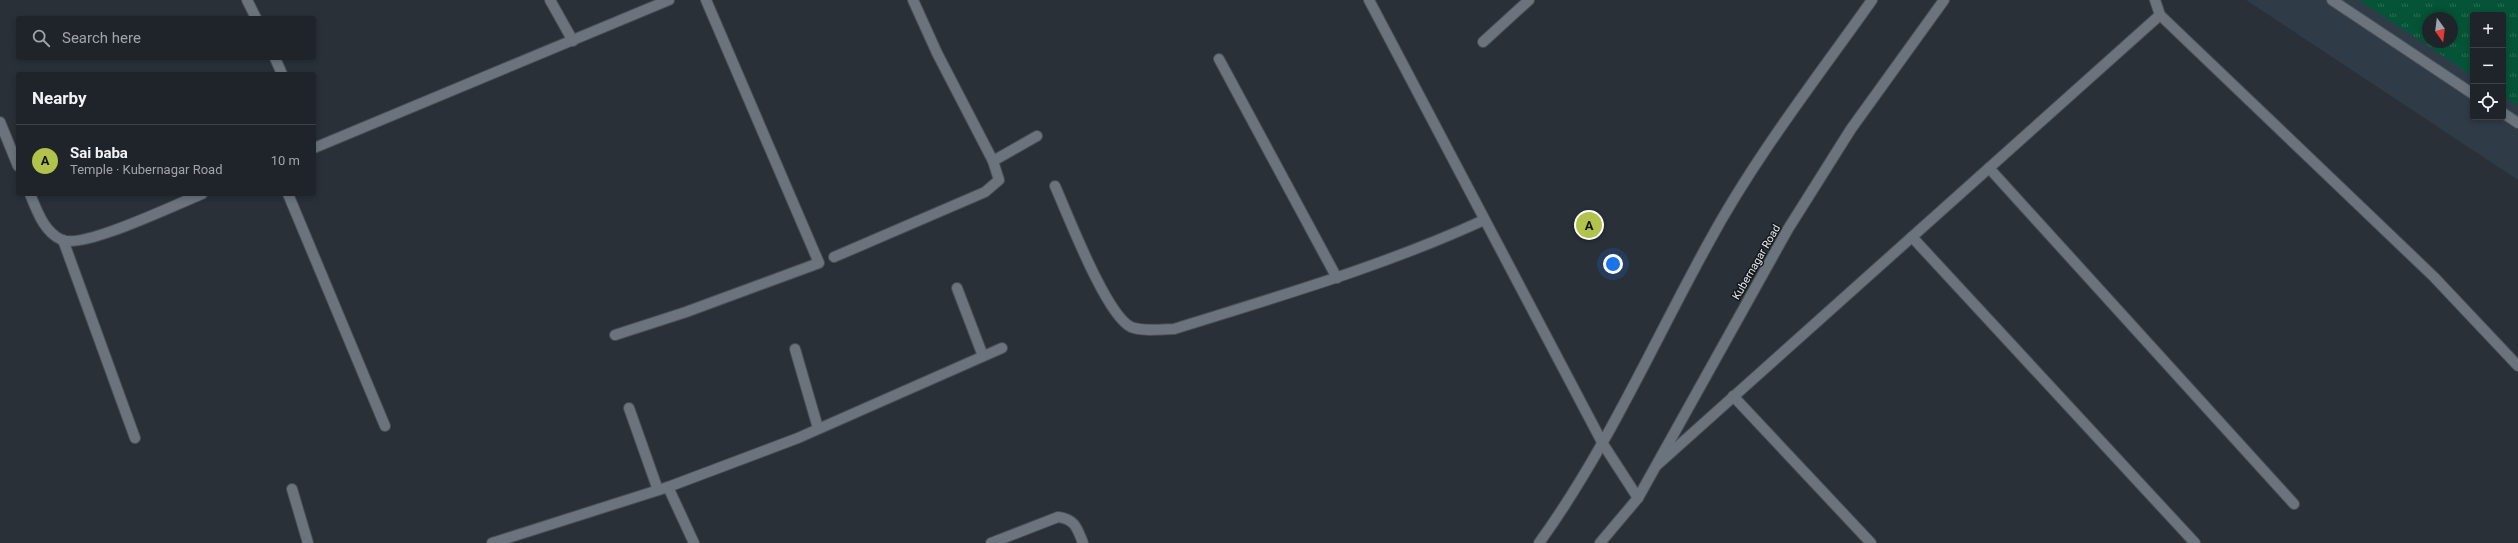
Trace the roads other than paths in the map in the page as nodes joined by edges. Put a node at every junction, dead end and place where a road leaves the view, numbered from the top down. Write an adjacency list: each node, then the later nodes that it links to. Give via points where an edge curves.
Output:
1 (247, 0): 13 (street)
2 (550, 0): 14 (street)
3 (669, 0): 14 (street)
4 (706, 0): 38 (street, via 819,263)
5 (913, 0): 26 (street, via 937,53)
6 (1369, 0): 32 (street)
7 (1529, 0): 15 (street)
8 (1872, 0): 48 (street, via 1768,147 1710,240)
9 (1944, 0): 49 (street, Kubernagar Road, via 1851,129 1788,229)
10 (2154, 0): 12 (street)
11 (2332, 0): 19 (street)
12 (2160, 15): 27 (street); 42 (street, via 2434,277)
13 (255, 16)
14 (573, 41): 24 (street)
15 (1483, 42)
16 (1219, 59): 36 (street)
17 (276, 60): 18 (street)
18 (281, 72)
19 (2470, 92)
20 (2506, 115): 22 (street)
21 (0, 122): 25 (street)
22 (2518, 123)
23 (1037, 136): 26 (street)
24 (316, 147)
25 (16, 161)
26 (993, 161): 35 (street, via 999,180 985,192)
27 (1989, 168): 33 (street); 54 (street)
28 (1055, 186): 36 (street, via 1109,303 1131,327 1150,330 1174,329)
29 (31, 196): 34 (street, via 38,214 50,232)
30 (197, 196): 34 (street, via 96,237 76,242)
31 (289, 196): 45 (street)
32 (1484, 220): 36 (street, via 1440,240); 48 (street)
33 (1912, 237): 43 (street); 63 (street)
34 (63, 240): 47 (street)
35 (834, 257)
36 (1337, 278)
37 (957, 288): 41 (street)
38 (615, 335)
39 (1002, 348): 41 (street)
40 (795, 349): 46 (street)
41 (983, 356): 46 (street)
42 (2518, 366)
43 (1733, 396): 49 (street); 62 (street)
44 (629, 408): 52 (street)
45 (385, 426)
46 (818, 428): 50 (street)
47 (135, 438)
48 (1603, 444): 53 (street); 55 (street)
49 (1657, 465): 53 (street, Kubernagar Road)
50 (668, 487): 52 (street); 58 (street)
51 (292, 489): 56 (street)
52 (658, 490): 57 (street)
53 (1638, 498): 61 (street, Kubernagar Road)
54 (2294, 504)
55 (1544, 541)
56 (308, 543)
57 (492, 543)
58 (694, 543)
59 (990, 543): 60 (street, via 1058,518 1070,519 1076,525)
60 (1083, 543)
61 (1600, 543)
62 (1871, 543)
63 (2195, 543)

